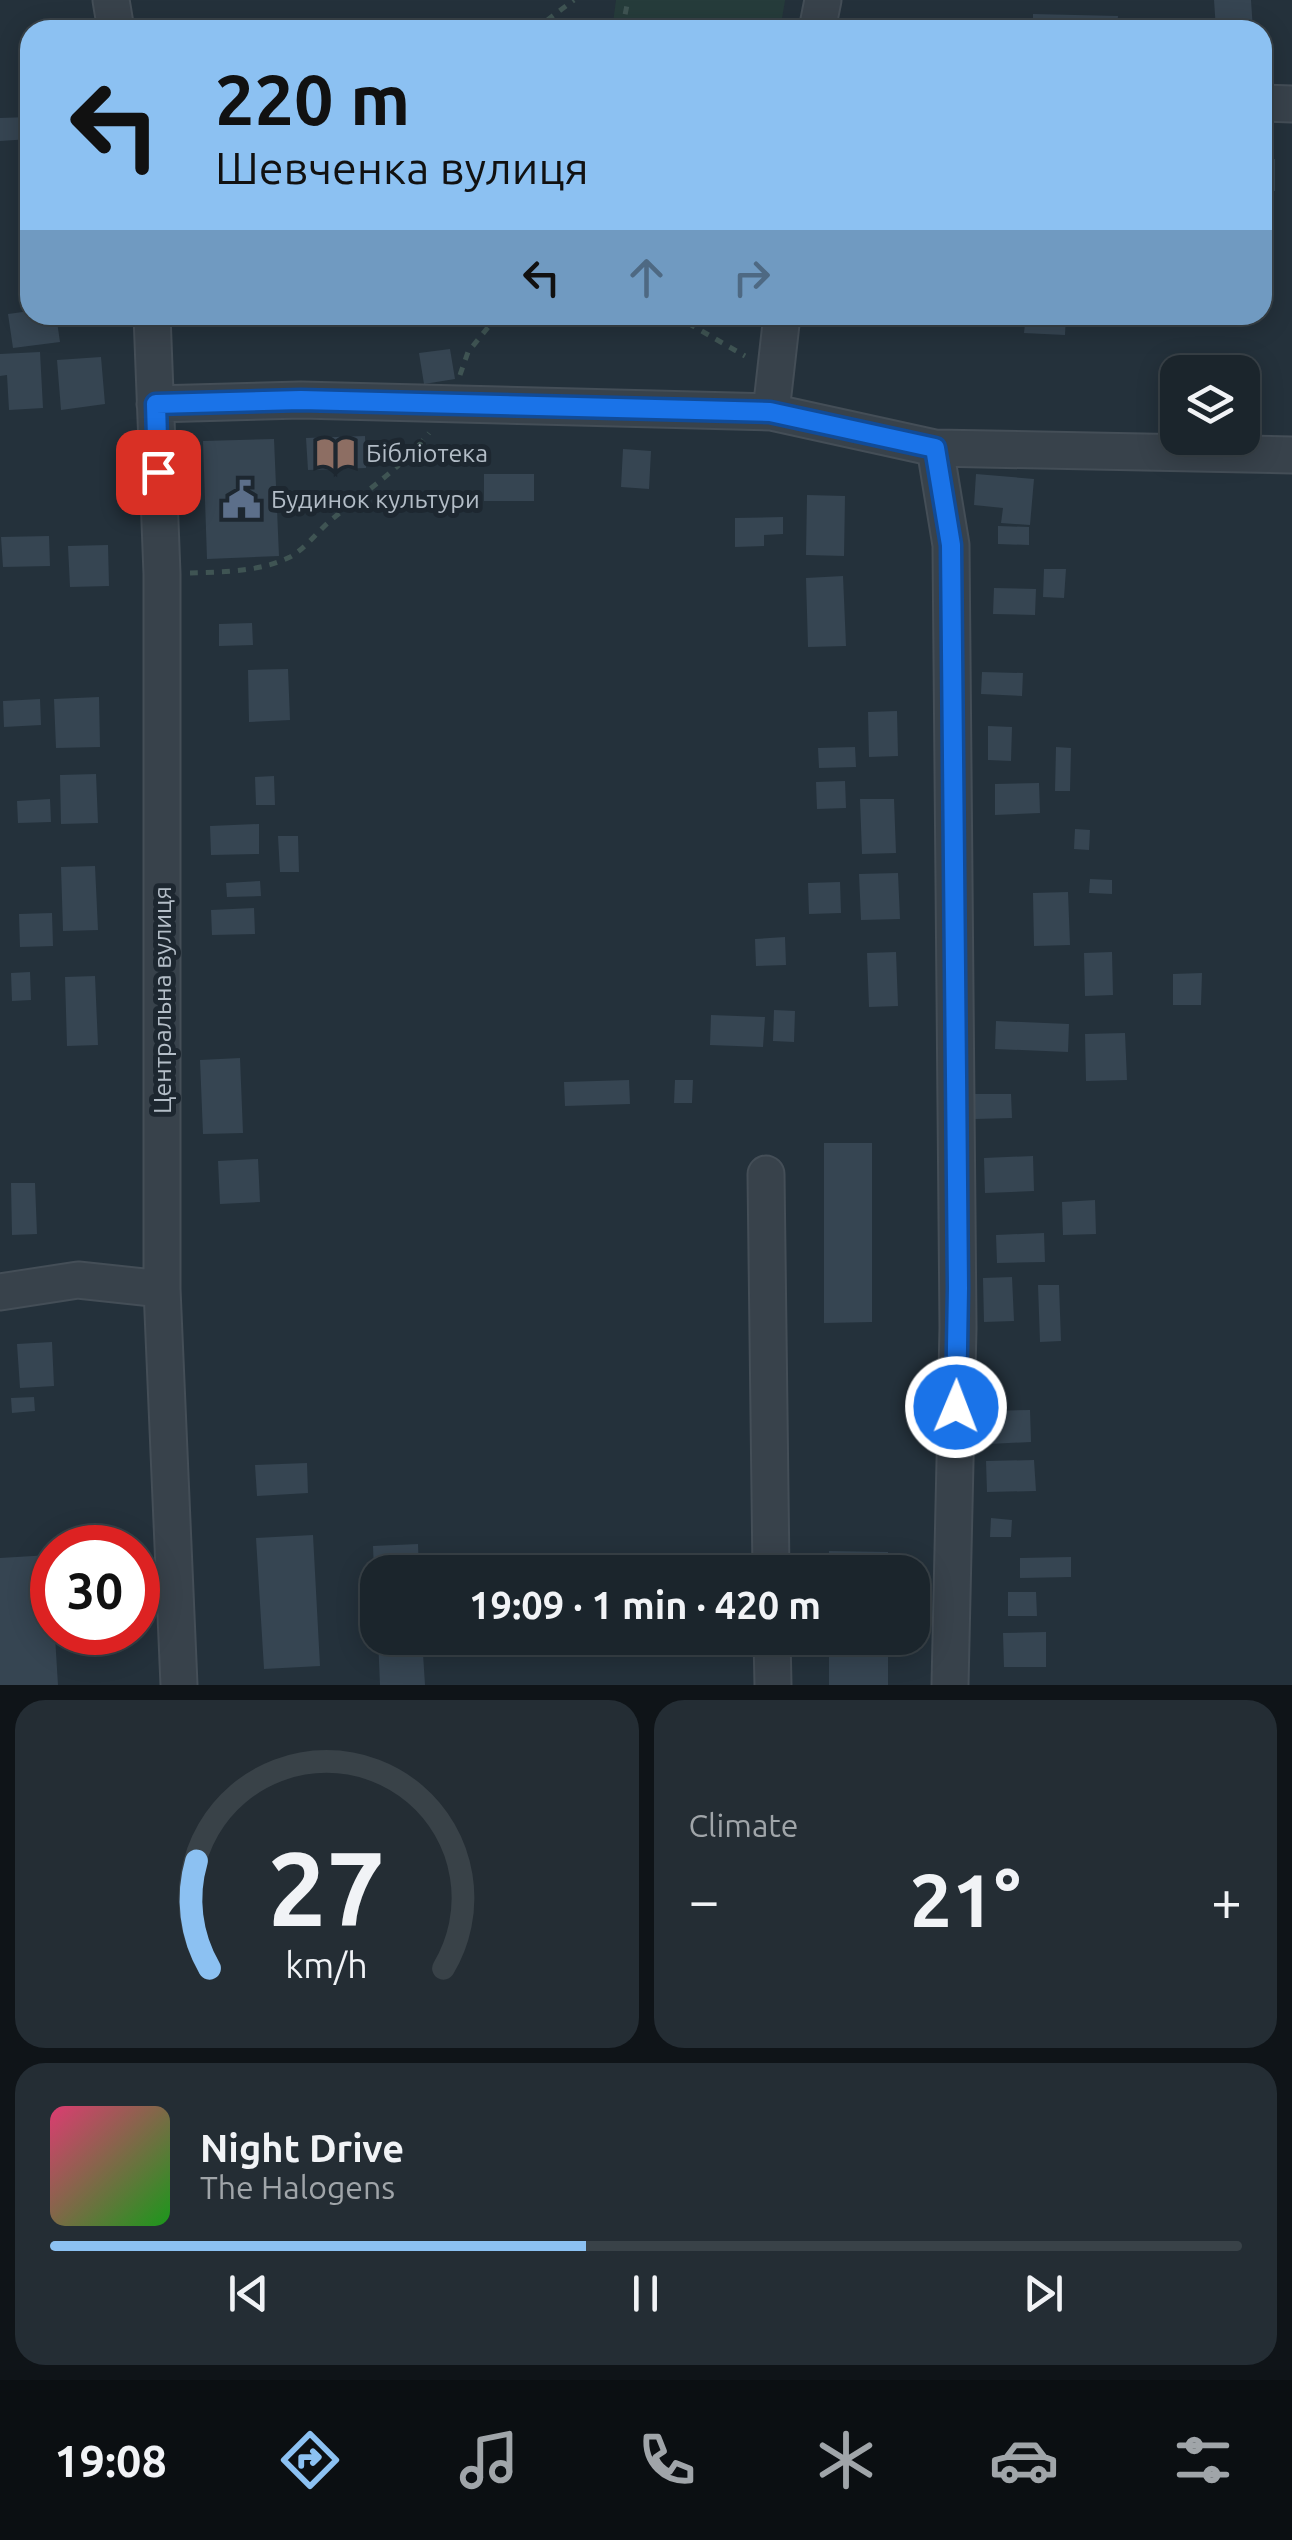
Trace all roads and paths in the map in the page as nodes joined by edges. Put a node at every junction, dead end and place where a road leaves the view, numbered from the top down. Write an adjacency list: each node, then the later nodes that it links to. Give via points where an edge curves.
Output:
1 (574, 0): 2 (path)
2 (547, 20)
3 (152, 325): 8 (street, Центральна вулиця)
4 (490, 325): 9 (path, via 468,352)
5 (691, 325): 7 (path)
6 (781, 325): 7 (street)
7 (775, 376): 10 (street)
8 (156, 404): 9 (street); 13 (street, Центральна вулиця)
9 (451, 404): 10 (street); 13 (path, via 414,451 292,556 264,566)
10 (770, 412): 11 (street)
11 (935, 448): 12 (street); 21 (street, via 951,545 954,754 958,1328)
12 (1292, 454)
13 (162, 574): 15 (street, Центральна вулиця)
14 (766, 1174): 17 (street)
15 (162, 1290): 16 (street, via 78,1280); 19 (street, Центральна вулиця)
16 (0, 1292)
17 (772, 1555)
18 (772, 1655): 20 (street)
19 (179, 1685)
20 (773, 1685)
21 (950, 1685)

